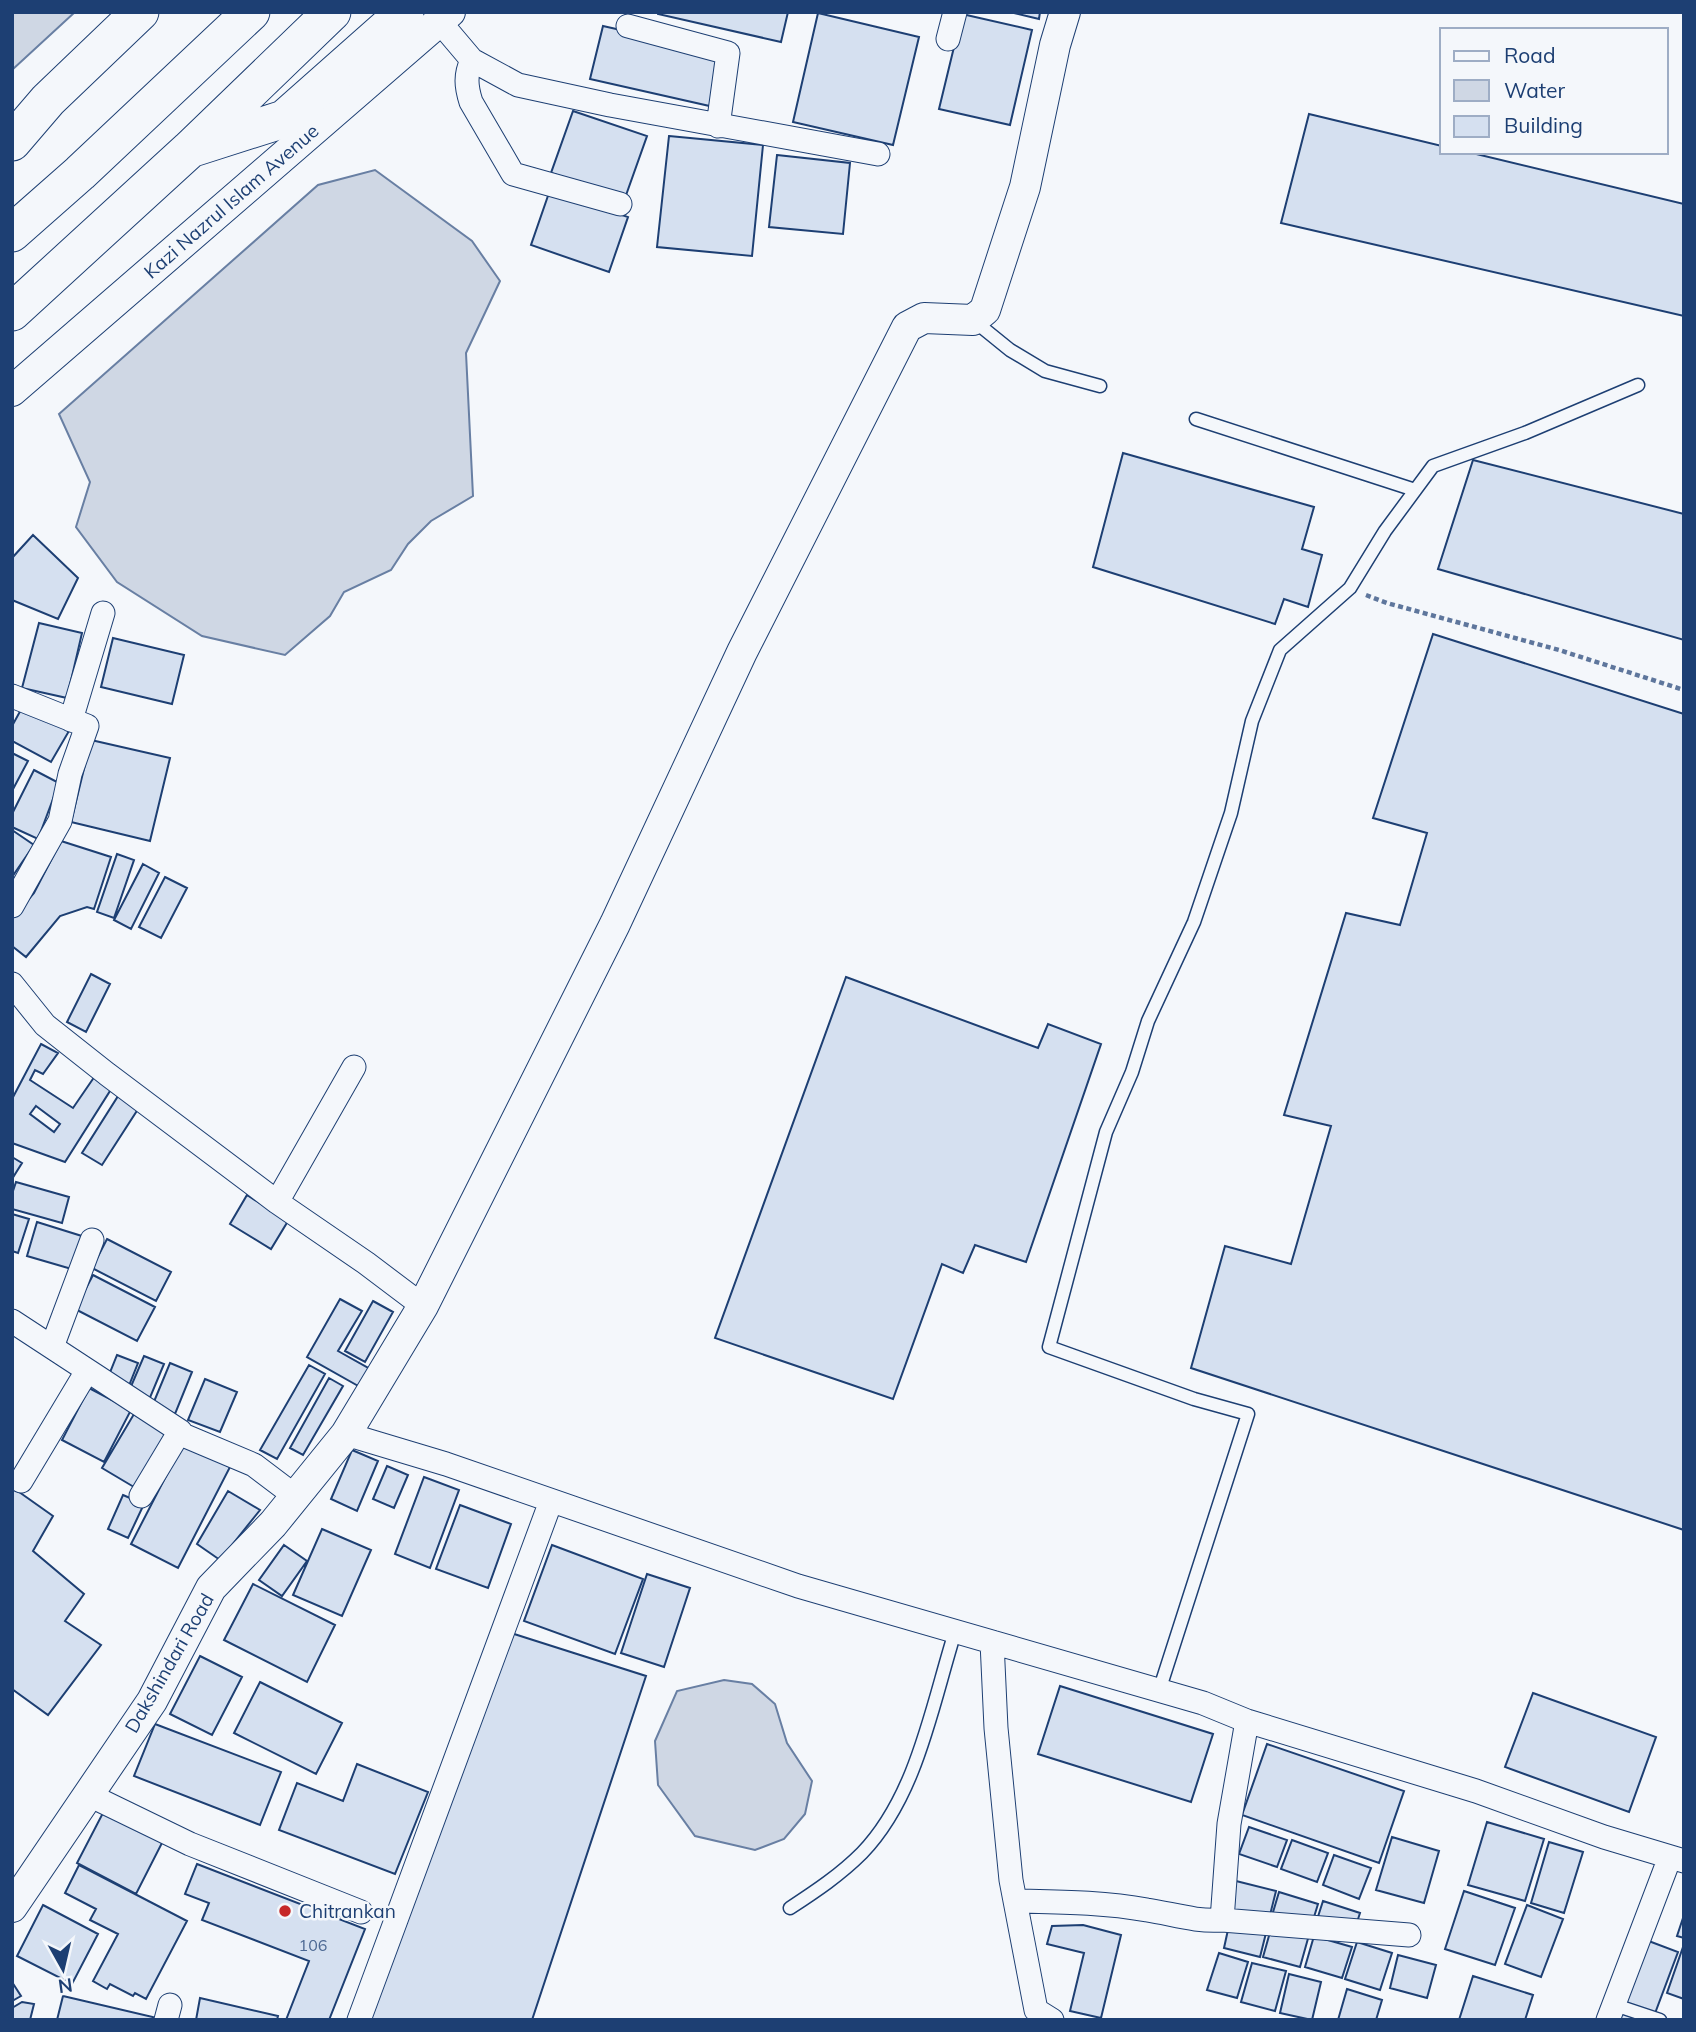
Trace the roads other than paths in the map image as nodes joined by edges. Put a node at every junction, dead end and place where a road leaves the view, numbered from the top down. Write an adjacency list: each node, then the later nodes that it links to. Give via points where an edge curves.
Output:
1 (140, 12): 12 (main road, via 48,100)
2 (251, 12): 16 (main road)
3 (332, 12): 13 (main road)
4 (405, 12): 13 (main road, via 284,119)
5 (955, 12): 9 (street)
6 (1065, 12): 18 (street, via 1025,187 985,310)
7 (445, 17): 10 (street); 21 (street, Kazi Nazrul Islam Avenue)
8 (628, 26): 11 (street, via 728,53)
9 (948, 39)
10 (472, 60): 11 (street, via 518,85); 15 (street, via 466,73 471,102 513,174)
11 (718, 125): 14 (street)
12 (12, 142)
13 (189, 150): 17 (main road)
14 (878, 154)
15 (620, 204)
16 (12, 233)
17 (12, 312)
18 (973, 320): 20 (lane, via 1045,371); 32 (street, Dakshindari Road, via 924,318 907,327 742,652 615,924)
19 (1638, 385): 23 (lane, via 1433,466)
20 (1100, 386)
21 (12, 391)
22 (1196, 419): 23 (lane)
23 (1415, 490): 44 (lane, via 1350,588 1280,650 1252,720 1231,813 1194,922 1147,1021 1107,1132 1049,1348 1248,1414)
24 (103, 613): 26 (street)
25 (15, 703): 26 (street)
26 (71, 720): 27 (street, via 87,726 60,821)
27 (12, 906)
28 (14, 989): 30 (street, via 45,1025)
29 (354, 1067): 30 (street)
30 (277, 1202): 32 (street)
31 (92, 1240): 34 (street)
32 (423, 1306): 37 (street, Dakshindari Road)
33 (12, 1321): 34 (street)
34 (52, 1347): 35 (street)
35 (87, 1371): 36 (street); 38 (street)
36 (180, 1431): 39 (street); 40 (street, via 254,1465)
37 (346, 1434): 40 (street, Dakshindari Road); 41 (street)
38 (20, 1481)
39 (141, 1496)
40 (295, 1496): 46 (street, Dakshindari Road, via 211,1588 152,1701)
41 (551, 1501): 42 (street, via 798,1586); 56 (street)
42 (955, 1632): 43 (street); 50 (lane, via 929,1726 892,1813 864,1851)
43 (992, 1642): 44 (street); 48 (street)
44 (1159, 1691): 45 (street)
45 (1247, 1721): 47 (street); 52 (street, via 1228,1824)
46 (87, 1794): 49 (street, Dakshindari Road); 51 (street, via 190,1844)
47 (1677, 1859): 54 (street)
48 (1015, 1900): 52 (street, via 1082,1902 1192,1920); 55 (street)
49 (12, 1907)
50 (790, 1908)
51 (361, 1912)
52 (1222, 1920): 53 (street)
53 (1409, 1935)
54 (1611, 2012): 57 (lane)
55 (1041, 2016)
56 (359, 2020)
57 (1660, 2020)

